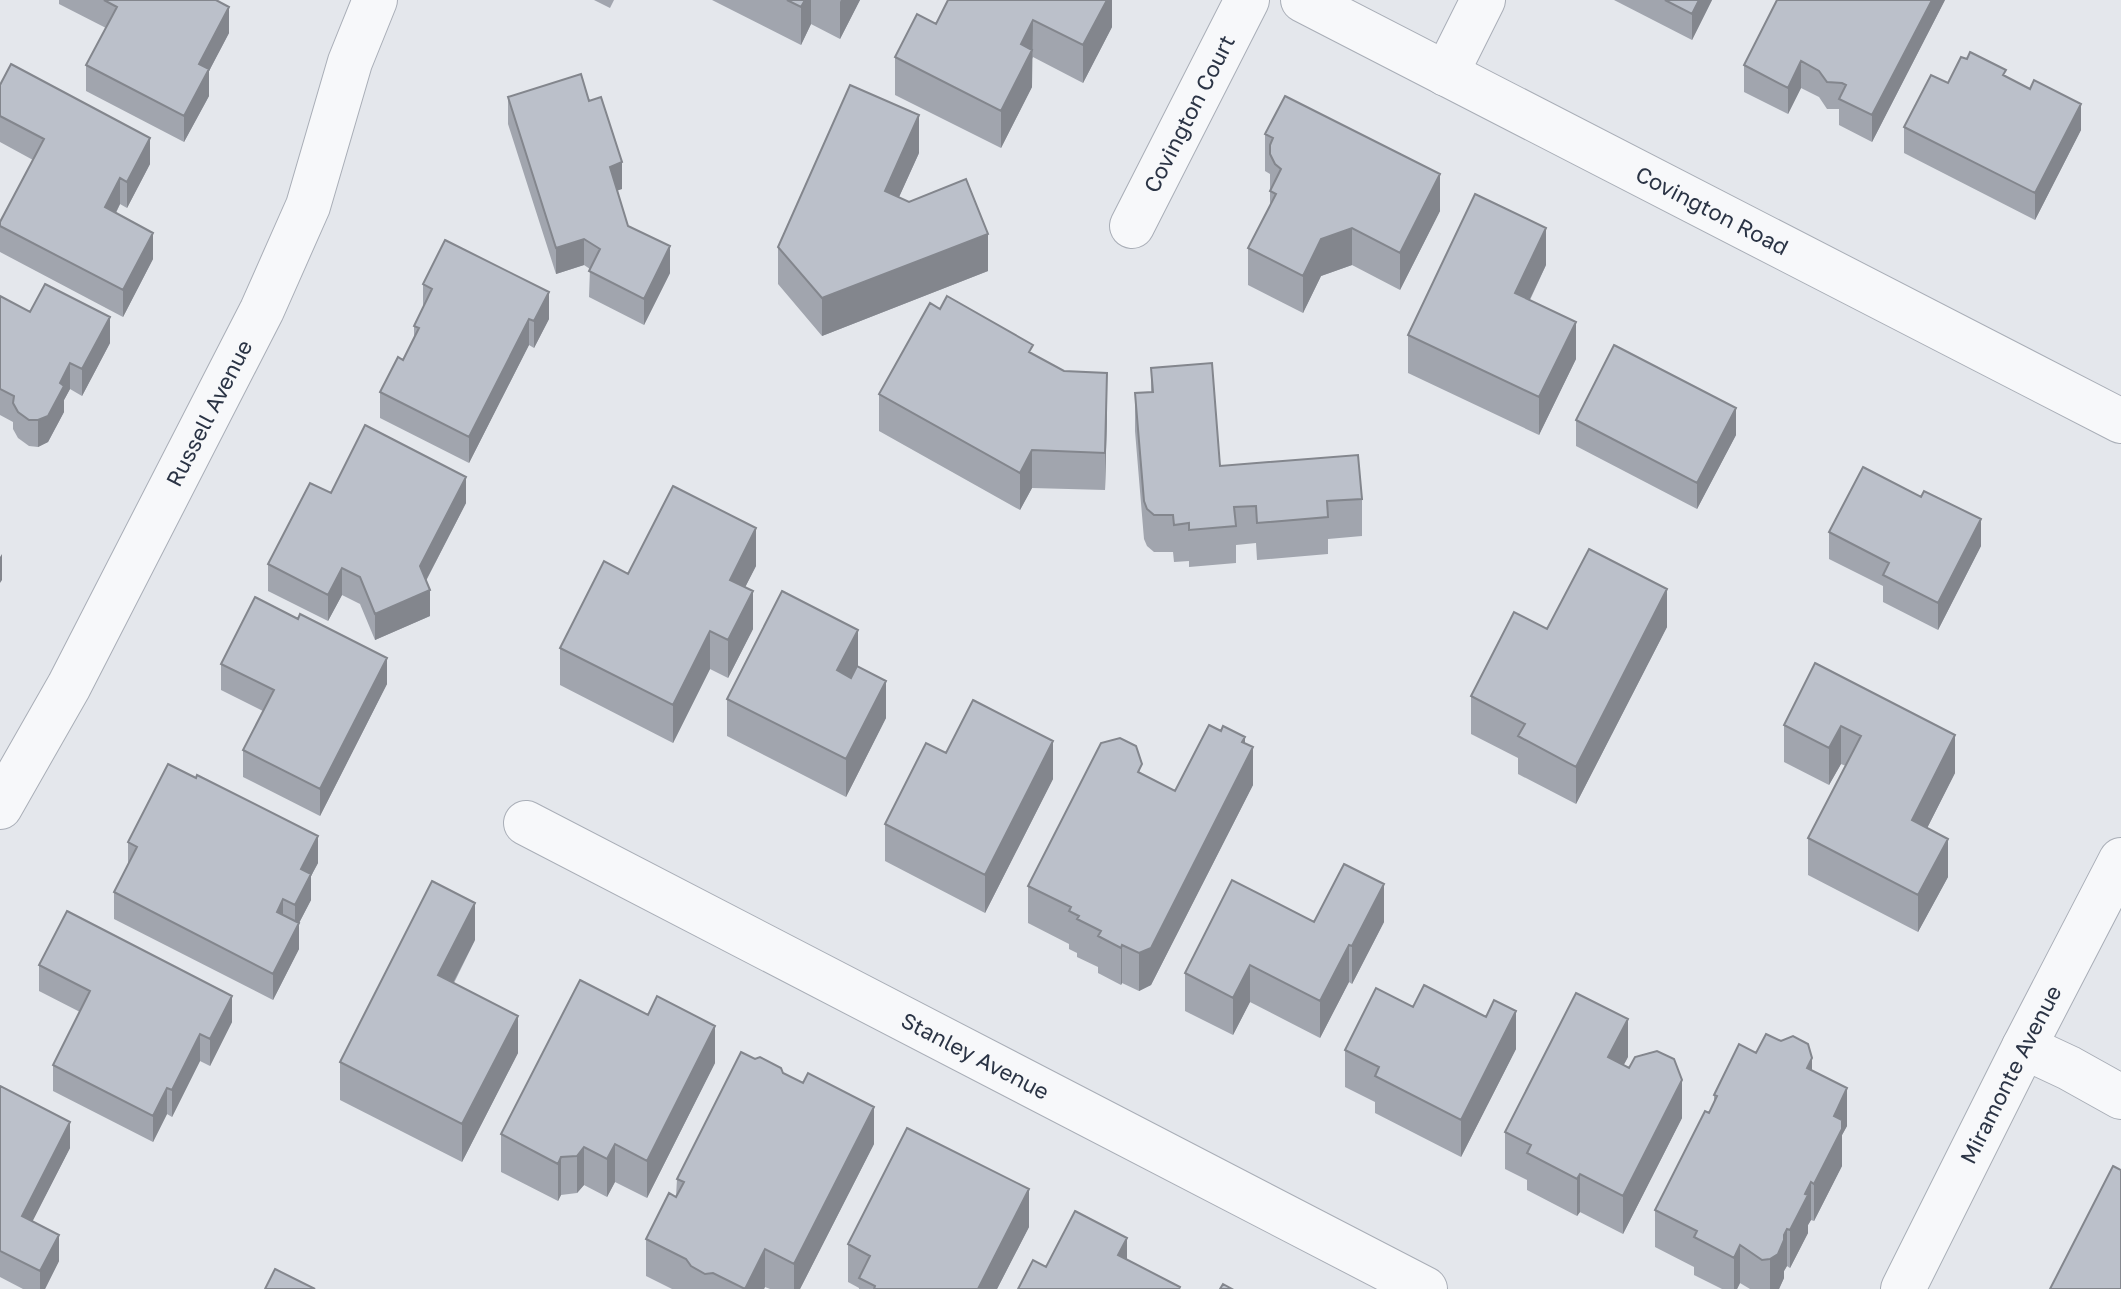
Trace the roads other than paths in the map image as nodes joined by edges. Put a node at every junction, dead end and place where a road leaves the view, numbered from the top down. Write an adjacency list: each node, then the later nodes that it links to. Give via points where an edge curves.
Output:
1 (375, 0): 8 (street, Russell Avenue, via 350,62 308,206 262,310 69,686)
2 (1247, 0): 6 (street, Covington Court)
3 (1303, 0): 5 (street, Covington Road)
4 (1483, 0): 5 (street)
5 (1446, 74): 7 (street, Covington Road)
6 (1132, 226)
7 (2121, 421)
8 (0, 807)
9 (526, 823): 13 (street, Stanley Avenue)
10 (2121, 860): 11 (street, Miramonte Avenue)
11 (2024, 1047): 12 (street); 14 (street, Miramonte Avenue)
12 (2121, 1097)
13 (1425, 1289)
14 (1903, 1289)

